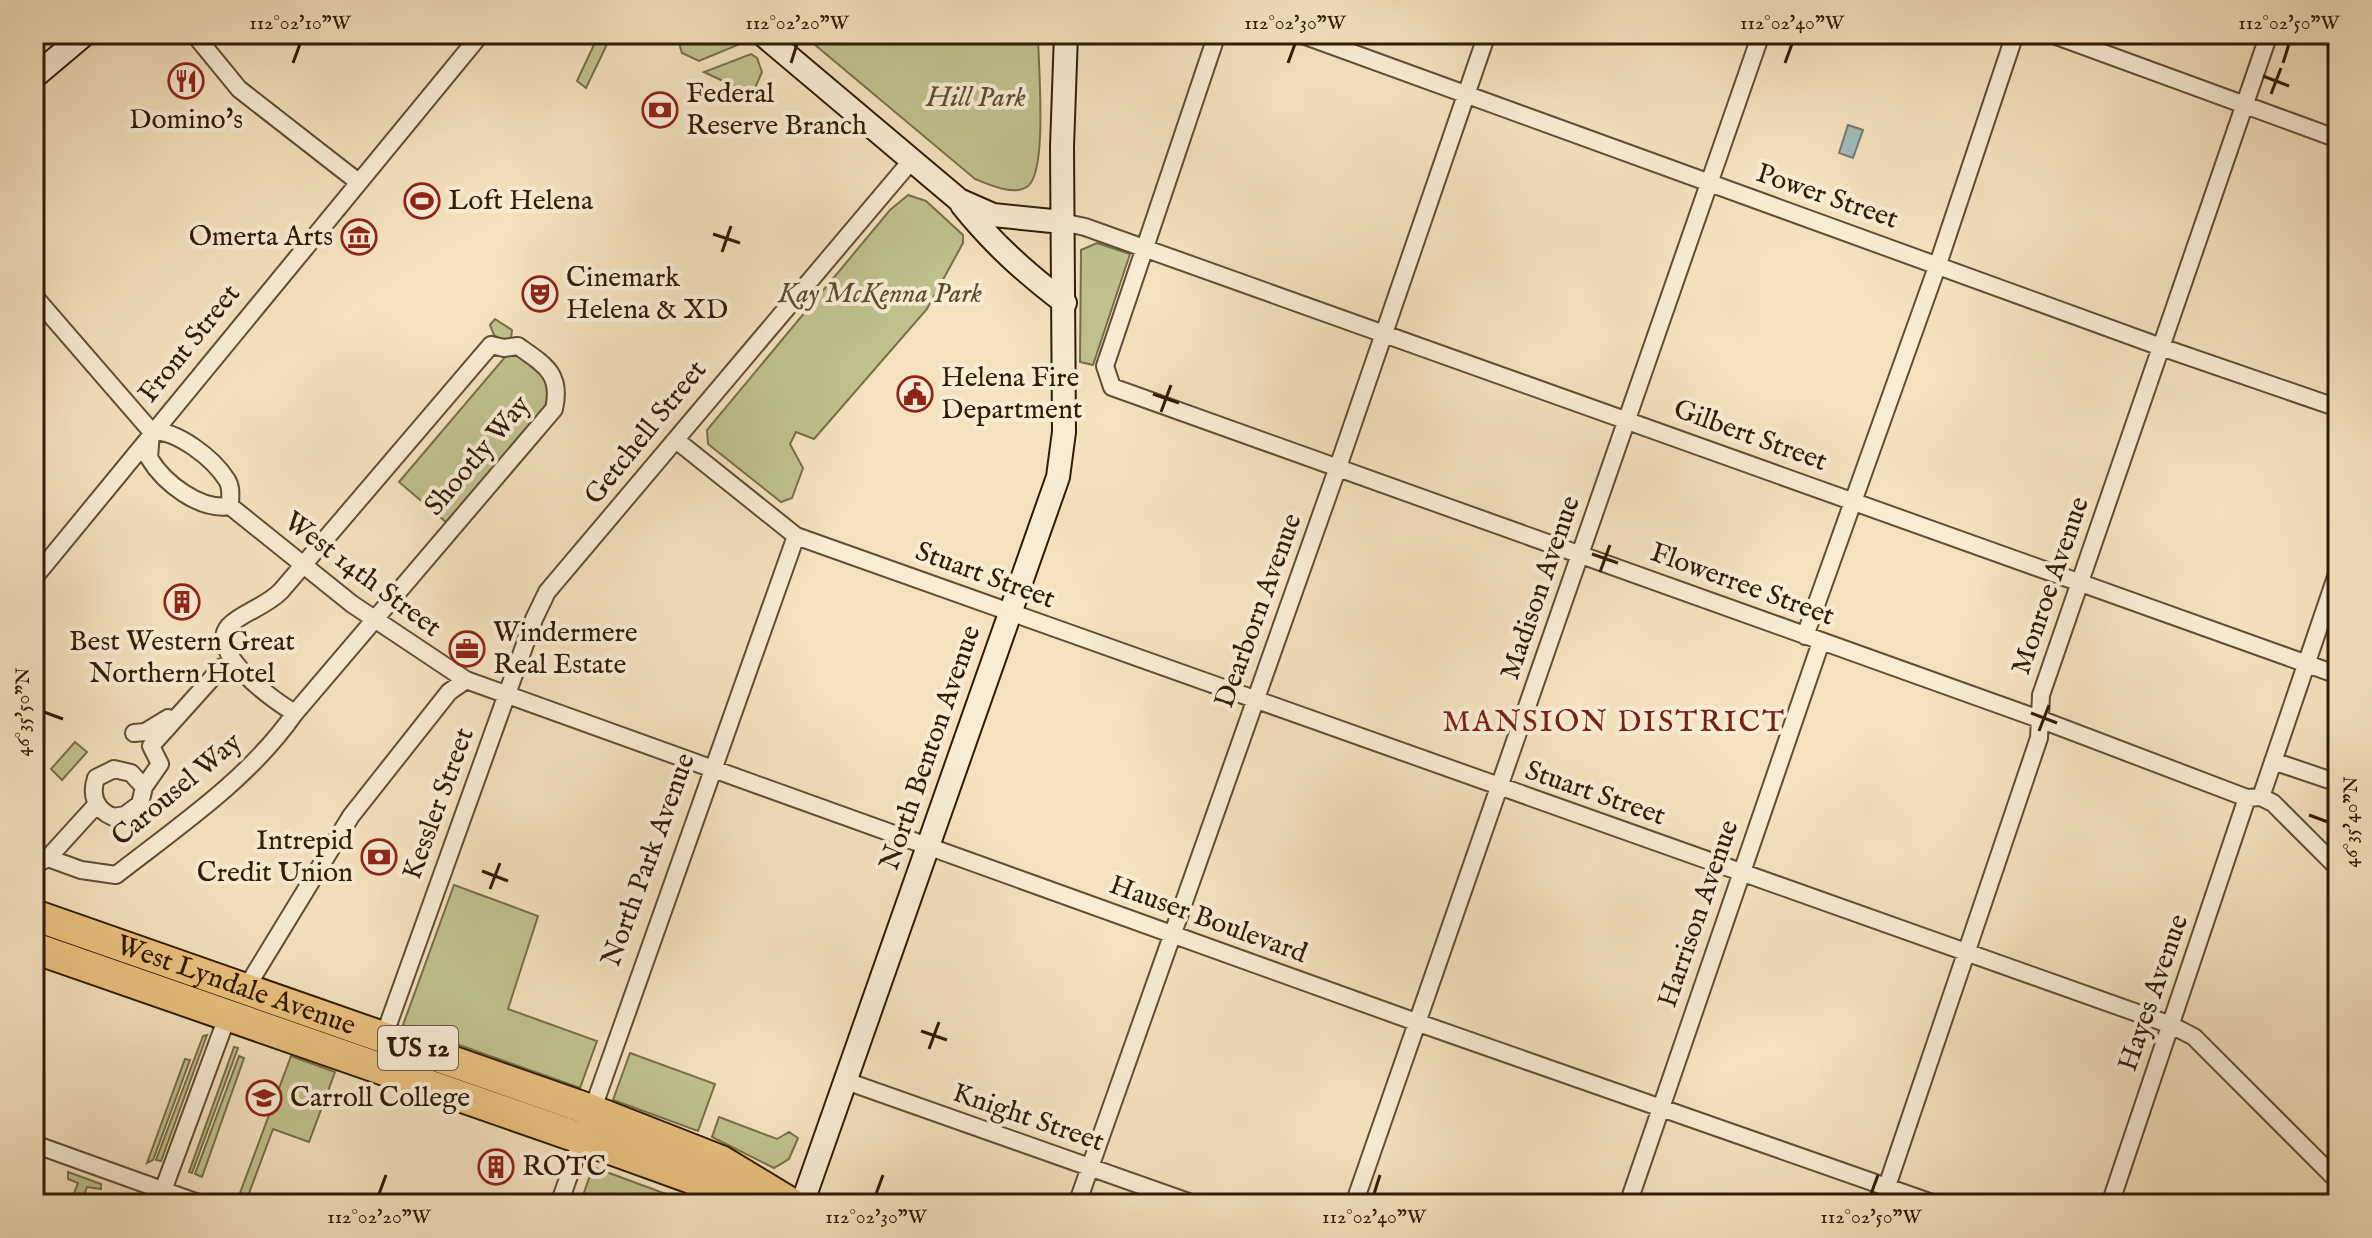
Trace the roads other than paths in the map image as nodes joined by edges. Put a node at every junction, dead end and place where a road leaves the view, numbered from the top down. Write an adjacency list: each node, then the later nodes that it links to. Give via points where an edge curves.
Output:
1 (85, 34): 13 (main road)
2 (194, 34): 18 (street, via 239,89)
3 (481, 34): 18 (street, Front Street)
4 (762, 34): 17 (main road)
5 (1066, 34): 21 (main road)
6 (1217, 34): 22 (street)
7 (1300, 34): 14 (street, Power Street)
8 (1487, 34): 14 (street, Dearborn Avenue)
9 (1761, 34): 19 (street, Madison Avenue)
10 (2015, 34): 23 (street, Harrison Avenue)
11 (2051, 34): 15 (street)
12 (2269, 34): 15 (street, Monroe Avenue)
13 (34, 77)
14 (1466, 94): 19 (street, Power Street); 26 (street, Dearborn Avenue)
15 (2244, 105): 16 (street); 27 (street, Monroe Avenue)
16 (2338, 139)
17 (911, 161): 20 (main road); 31 (street, Getchell Street)
18 (357, 181): 30 (street, Front Street)
19 (1709, 183): 23 (street, Power Street); 29 (street, Madison Avenue)
20 (959, 200): 21 (main road, via 993,215); 25 (main road, via 989,239)
21 (1062, 222): 22 (street); 25 (main road)
22 (1145, 248): 26 (street, Gilbert Street); 32 (street, Flowerree Street, via 1105,366 1108,381 1118,391)
23 (1938, 264): 27 (street, Power Street); 33 (street, Harrison Avenue)
24 (34, 296): 30 (street)
25 (1065, 303): 42 (main road, North Benton Avenue, via 1062,453)
26 (1385, 333): 29 (street, Gilbert Street); 32 (street, Dearborn Avenue)
27 (2161, 347): 28 (street, Power Street); 40 (street, Monroe Avenue)
28 (2338, 408)
29 (1627, 420): 33 (street, Gilbert Street); 36 (street, Madison Avenue)
30 (151, 431): 34 (street, via 181,439 226,478); 34 (street, West 14th Street, via 148,454 153,465 204,506); 39 (street, Front Street)
31 (676, 440): 35 (street, Stuart Street); 41 (street, Getchell Street)
32 (1338, 467): 36 (street, Flowerree Street); 50 (street, Dearborn Avenue)
33 (1853, 500): 40 (street, Gilbert Street); 44 (street, Harrison Avenue)
34 (230, 506): 37 (street, West 14th Street)
35 (796, 536): 42 (street, Stuart Street); 54 (street, North Park Avenue)
36 (1580, 555): 44 (street, Flowerree Street); 57 (street, Madison Avenue)
37 (302, 564): 43 (street, West 14th Street); 43 (street, Shootly Way, via 491,345 518,346 551,373 558,390 554,409); 51 (street, via 265,607 231,624 224,634 224,644 241,671)
38 (2338, 571): 45 (street, Hayes Avenue)
39 (34, 578)
40 (2079, 582): 45 (street, Gilbert Street); 52 (street, Monroe Avenue, via 2041,695)
41 (547, 592): 49 (street, Kessler Street)
42 (1011, 612): 50 (street, Stuart Street); 60 (main road, North Benton Avenue)
43 (373, 620): 48 (street, West 14th Street); 51 (street, Shootly Way)
44 (1813, 639): 52 (street, Flowerree Street); 63 (street, Harrison Avenue)
45 (2306, 663): 47 (street, Gilbert Street); 53 (street, Hayes Avenue)
46 (222, 667): 56 (street, via 151,746 160,764)
47 (2338, 675)
48 (466, 680): 49 (street, Hauser Boulevard); 68 (street, via 449,692 351,816)
49 (506, 695): 54 (street, Hauser Boulevard); 72 (street, Kessler Street)
50 (1254, 700): 57 (street, Stuart Street); 65 (street, Dearborn Avenue)
51 (295, 713): 61 (street, Carousel Way, via 215,798 116,875)
52 (2042, 720): 58 (street, Flowerree Street); 67 (street, Monroe Avenue)
53 (2273, 761): 55 (street); 58 (street, Hayes Avenue)
54 (713, 770): 60 (street, Hauser Boulevard); 75 (street, North Park Avenue)
55 (2338, 783)
56 (144, 787): 59 (street, via 140,804 125,815 113,817); 59 (street, via 122,769 105,772 93,786)
57 (1498, 787): 63 (street, Stuart Street); 70 (street, Madison Avenue)
58 (2254, 798): 62 (street, Flowerree Street, via 2273,803); 71 (street, Hayes Avenue)
59 (97, 804): 61 (street)
60 (927, 847): 65 (street, Hauser Boulevard); 73 (main road, North Benton Avenue)
61 (41, 862)
62 (2338, 868)
63 (1741, 873): 67 (street, Stuart Street); 74 (street, Harrison Avenue)
64 (34, 915): 68 (highway, West Lyndale Avenue / US 12)
65 (1171, 934): 70 (street, Hauser Boulevard); 78 (street, Dearborn Avenue)
66 (34, 948): 69 (highway, West Lyndale Avenue / US 12)
67 (1968, 952): 71 (street, Stuart Street); 80 (street, Monroe Avenue)
68 (246, 988): 69 (street); 72 (highway, West Lyndale Avenue / US 12)
69 (228, 1014): 76 (highway, West Lyndale Avenue / US 12); 81 (street)
70 (1416, 1022): 74 (street, Hauser Boulevard); 89 (street, Madison Avenue)
71 (2171, 1025): 79 (street, Stuart Street, via 2194,1037); 92 (street, Hayes Avenue)
72 (384, 1036): 75 (highway, West Lyndale Avenue / US 12)
73 (846, 1081): 78 (street, Knight Street); 86 (main road, North Benton Avenue)
74 (1661, 1109): 80 (street, Hauser Boulevard); 90 (street, Harrison Avenue)
75 (591, 1110): 76 (street, North Park Avenue); 85 (highway, West Lyndale Avenue / US 12, via 721,1161)
76 (583, 1139): 83 (street, North Park Avenue); 84 (highway, West Lyndale Avenue / US 12, via 691,1178)
77 (34, 1144): 81 (street)
78 (1090, 1167): 87 (street, Dearborn Avenue); 88 (street, Knight Street)
79 (2338, 1181)
80 (1884, 1196): 91 (street, Hauser Boulevard)
81 (160, 1197): 82 (street)
82 (201, 1204)
83 (559, 1204)
84 (744, 1204)
85 (792, 1204)
86 (802, 1204)
87 (1077, 1204)
88 (1194, 1204)
89 (1354, 1204)
90 (1628, 1204)
91 (1935, 1204)
92 (2110, 1204)

